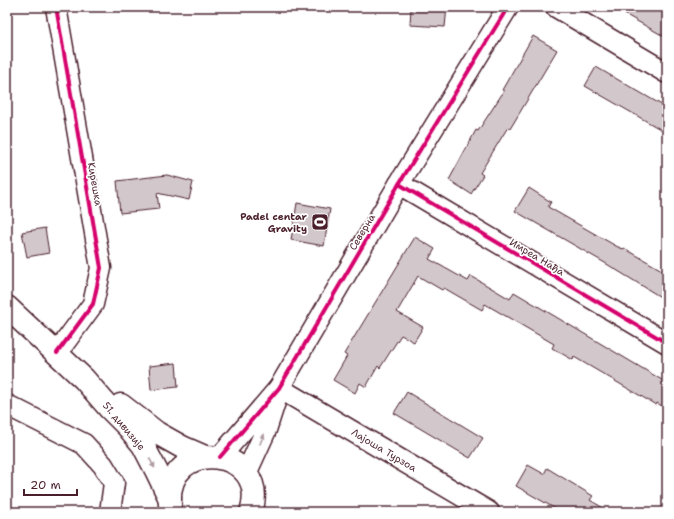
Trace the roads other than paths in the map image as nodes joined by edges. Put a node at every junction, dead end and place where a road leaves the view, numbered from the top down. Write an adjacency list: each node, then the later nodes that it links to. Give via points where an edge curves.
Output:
1 (56, 7): 8 (street, Кирешка, via 101,268 93,304)
2 (508, 7): 5 (street, Северна)
3 (556, 7): 4 (street)
4 (667, 73)
5 (399, 184): 7 (street, Имреа Нађа); 10 (street, Северна)
6 (7, 307): 8 (street, 51. дивизије)
7 (667, 344)
8 (57, 352): 9 (street, 51. дивизије)
9 (84, 379): 12 (street, 51. дивизије, via 157,434 182,447); 14 (street, 51. дивизије, one-way to 14, via 142,445)
10 (279, 388): 12 (street, Северна); 13 (street, Северна, one-way to 10, via 266,430); 17 (street, Лајоша Турзоа)
11 (7, 405): 16 (street, via 84,444 103,465 114,483)
12 (212, 457): 13 (street, 51. дивизије, via 234,463); 14 (street, via 191,462 180,472 172,484)
13 (246, 474): 15 (street)
14 (171, 505)
15 (257, 508)
16 (110, 512)
17 (489, 512)

